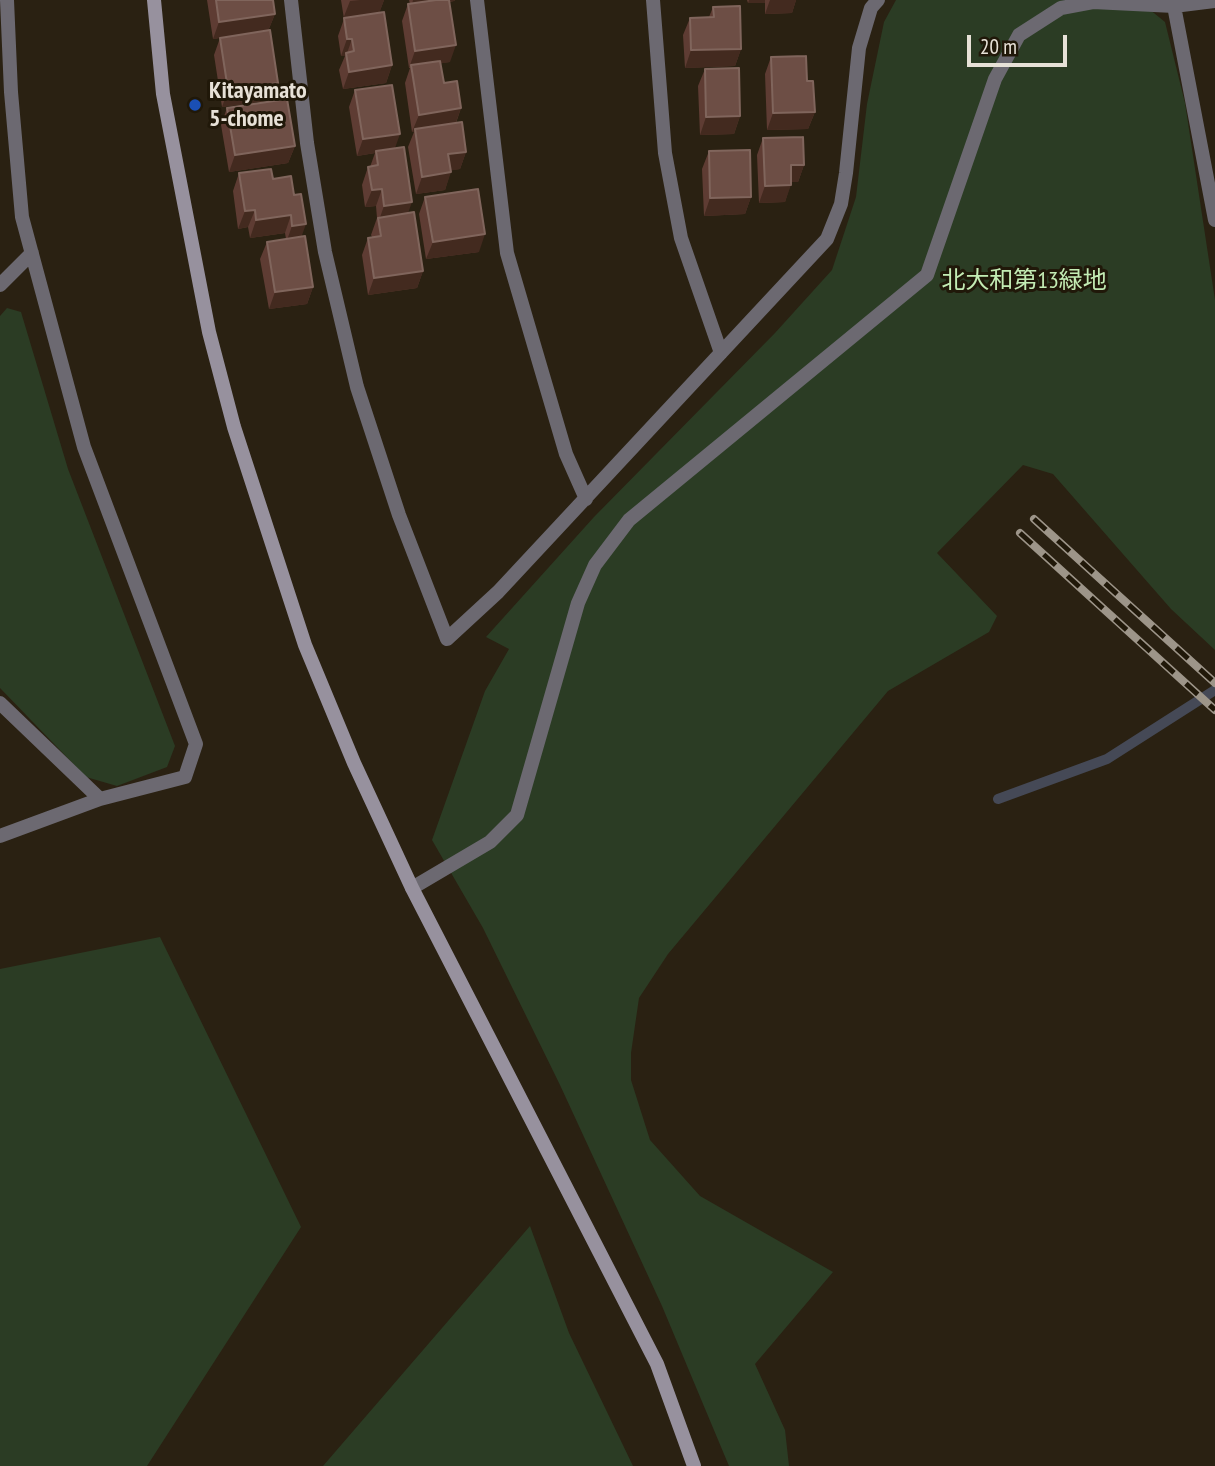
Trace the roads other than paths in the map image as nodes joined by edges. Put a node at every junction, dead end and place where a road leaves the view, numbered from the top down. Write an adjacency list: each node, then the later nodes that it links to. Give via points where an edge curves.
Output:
1 (7, 0): 9 (street)
2 (154, 0): 18 (street, via 163,94 192,255 234,427 305,645)
3 (291, 0): 14 (street, via 311,170 354,373 399,516 447,639)
4 (477, 0): 14 (street, via 507,253 566,454)
5 (653, 0): 13 (street, via 665,153 681,238)
6 (878, 0): 13 (street, via 871,8 859,48 841,204 827,239)
7 (1215, 1): 8 (street)
8 (1174, 5): 10 (street); 18 (street, via 1093,2 1061,8 1019,35 995,79 926,275 628,520 595,565 578,603 517,815 490,842)
9 (5, 92): 11 (street, via 22,217)
10 (1215, 220)
11 (32, 253): 12 (street); 16 (street, via 84,447 196,744 185,777)
12 (0, 285)
13 (721, 353): 14 (street)
14 (586, 499)
15 (0, 703): 16 (street)
16 (100, 799): 17 (street)
17 (0, 836)
18 (412, 888): 19 (street, via 657,1364)
19 (694, 1466)

